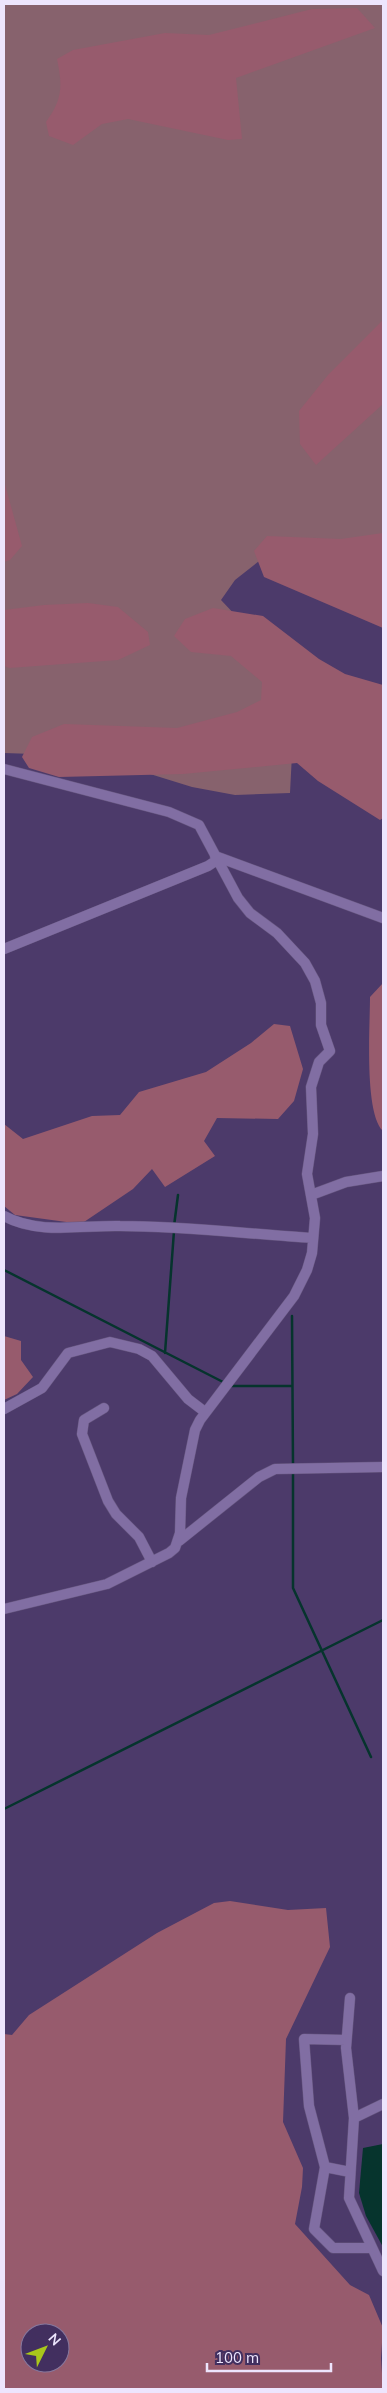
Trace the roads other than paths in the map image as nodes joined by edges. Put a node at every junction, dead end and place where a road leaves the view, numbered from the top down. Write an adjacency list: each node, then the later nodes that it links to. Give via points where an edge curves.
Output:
1 (4, 769): 2 (street, via 182,816 199,826)
2 (216, 858): 3 (street); 4 (street, via 208,866); 6 (street, via 244,906 277,933 305,963 315,981 321,1003 322,1026 330,1051 319,1062 311,1087 313,1134 307,1174)
3 (383, 918)
4 (4, 949)
5 (383, 1176): 6 (street, via 346,1182)
6 (310, 1194): 8 (street, via 315,1218)
7 (4, 1216): 8 (street, via 23,1224 58,1228 119,1226)
8 (313, 1238): 11 (street, via 312,1253 302,1284)
9 (104, 1408): 14 (street, via 84,1420 82,1434 108,1500 116,1514 139,1537)
10 (4, 1409): 11 (street, via 42,1388 68,1353 110,1342 139,1349 152,1356 188,1399)
11 (205, 1412): 13 (street, via 195,1430 180,1498)
12 (383, 1466): 13 (street, via 274,1469)
13 (179, 1541): 14 (street, via 169,1553)
14 (152, 1562): 15 (street, via 107,1584)
15 (4, 1609)
16 (350, 1998): 17 (street)
17 (346, 2040): 19 (street); 20 (street, via 304,2039 309,2106)
18 (383, 2104): 19 (street)
19 (354, 2118): 21 (street)
20 (325, 2167): 21 (street); 22 (street, via 314,2229 333,2248)
21 (350, 2172): 22 (street, via 349,2198)
22 (371, 2248): 23 (street)
23 (383, 2272)

